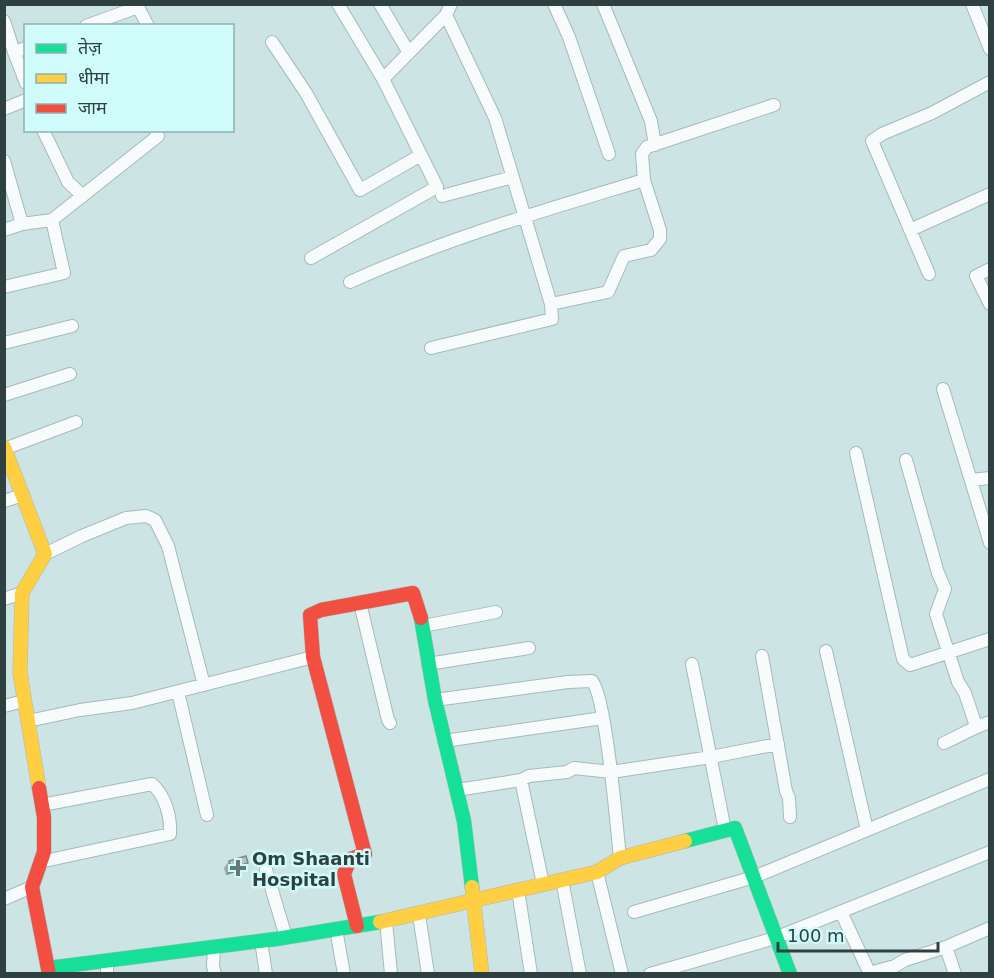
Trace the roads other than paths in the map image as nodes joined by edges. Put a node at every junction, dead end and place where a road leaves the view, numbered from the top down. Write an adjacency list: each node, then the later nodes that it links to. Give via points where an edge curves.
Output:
1 (338, 4): 15 (street)
2 (380, 4): 13 (street)
3 (554, 4): 23 (street)
4 (603, 4): 22 (street, via 651,121)
5 (972, 4): 11 (street)
6 (449, 10): 13 (street); 26 (street, via 495,118)
7 (4, 21): 12 (street)
8 (91, 24): 9 (street, via 138,7)
9 (147, 24)
10 (272, 42): 24 (street, via 306,93 360,190)
11 (990, 49)
12 (20, 50): 14 (street)
13 (409, 53): 15 (street)
14 (24, 72)
15 (383, 79): 24 (street)
16 (990, 82): 35 (street, via 872,141)
17 (24, 101): 19 (street)
18 (774, 105): 22 (street)
19 (4, 109)
20 (44, 132): 29 (street, via 68,182)
21 (157, 132): 29 (street, via 158,136)
22 (655, 144): 27 (street, via 642,154)
23 (609, 153)
24 (421, 155): 36 (street, via 437,188)
25 (4, 161): 33 (street)
26 (513, 177): 30 (street); 31 (street)
27 (644, 180): 31 (street); 41 (street, via 660,239 651,250 624,256 608,292)
28 (990, 194): 35 (street)
29 (83, 196): 32 (street)
30 (442, 196)
31 (525, 216): 39 (street, via 403,258); 41 (street)
32 (52, 220): 33 (street); 40 (street, via 63,273)
33 (22, 224): 34 (street)
34 (4, 230)
35 (910, 230): 38 (street)
36 (311, 258)
37 (990, 269): 42 (street, via 976,276)
38 (929, 274)
39 (350, 282)
40 (4, 287)
41 (551, 304): 45 (street, via 552,319)
42 (990, 304)
43 (72, 326): 44 (street)
44 (4, 343)
45 (431, 348)
46 (70, 374): 48 (street)
47 (943, 389): 54 (street)
48 (4, 395)
49 (76, 422): 50 (street)
50 (5, 448): 55 (street)
51 (856, 453): 67 (street, via 903,659 910,665)
52 (906, 460): 67 (street, via 945,589 936,615)
53 (990, 478): 54 (street)
54 (971, 480): 57 (street)
55 (23, 495): 56 (street); 58 (street)
56 (4, 501)
57 (990, 543)
58 (45, 554): 59 (street); 72 (street, via 126,518 146,516 155,520 168,546)
59 (22, 593): 60 (street); 75 (street, via 20,673)
60 (4, 599)
61 (360, 603): 63 (street, via 412,592); 69 (street, via 312,612); 80 (street)
62 (496, 612): 63 (street)
63 (423, 626): 70 (street)
64 (990, 639): 67 (street)
65 (529, 648): 70 (street)
66 (826, 651): 94 (street)
67 (950, 652): 81 (street)
68 (762, 656): 84 (street)
69 (313, 657): 72 (street); 111 (street, via 365,854 350,859 344,874)
70 (428, 664): 74 (street)
71 (692, 664): 85 (street)
72 (204, 685): 73 (street)
73 (178, 692): 78 (street); 91 (street)
74 (435, 700): 77 (street, via 592,681 598,690); 82 (street)
75 (24, 701): 76 (street); 78 (street)
76 (4, 706)
77 (603, 718): 82 (street); 86 (street)
78 (28, 721): 90 (street)
79 (990, 722): 81 (street)
80 (390, 723)
81 (976, 726): 83 (street)
82 (444, 741): 89 (street)
83 (944, 742)
84 (778, 744): 85 (street); 92 (street)
85 (711, 757): 86 (street); 93 (street)
86 (610, 772): 88 (street, via 574,768); 96 (street)
87 (990, 779): 94 (street)
88 (521, 780): 89 (street); 102 (street)
89 (457, 790): 106 (street)
90 (42, 805): 97 (street, via 44,852); 97 (street, via 152,784 162,792 170,834)
91 (207, 815)
92 (790, 817)
93 (725, 830): 96 (street); 100 (street, via 735,828)
94 (867, 830): 100 (street)
95 (990, 852): 108 (street)
96 (620, 858): 99 (street)
97 (40, 862): 103 (street)
98 (266, 870): 114 (street)
99 (597, 872): 101 (street); 130 (street)
100 (754, 878): 107 (street); 115 (street)
101 (562, 880): 102 (street); 129 (street)
102 (543, 884): 104 (street)
103 (32, 887): 105 (street); 120 (street)
104 (518, 890): 106 (street); 128 (street)
105 (4, 899)
106 (474, 901): 109 (street); 127 (street)
107 (634, 912)
108 (841, 912): 115 (street); 121 (street)
109 (419, 915): 110 (street); 126 (street)
110 (386, 921): 111 (street); 125 (street)
111 (357, 926): 113 (street)
112 (990, 928): 118 (street)
113 (336, 929): 114 (street); 124 (street)
114 (286, 937): 116 (street)
115 (775, 938): 131 (street); 132 (street)
116 (261, 941): 117 (street); 123 (street)
117 (214, 947): 119 (street); 122 (street)
118 (946, 947): 121 (street); 133 (street)
119 (107, 967): 120 (street)
120 (49, 971)
121 (870, 973)
122 (215, 974)
123 (266, 974)
124 (344, 974)
125 (391, 974)
126 (428, 974)
127 (482, 974)
128 (531, 974)
129 (580, 974)
130 (622, 974)
131 (650, 974)
132 (790, 974)
133 (955, 974)

